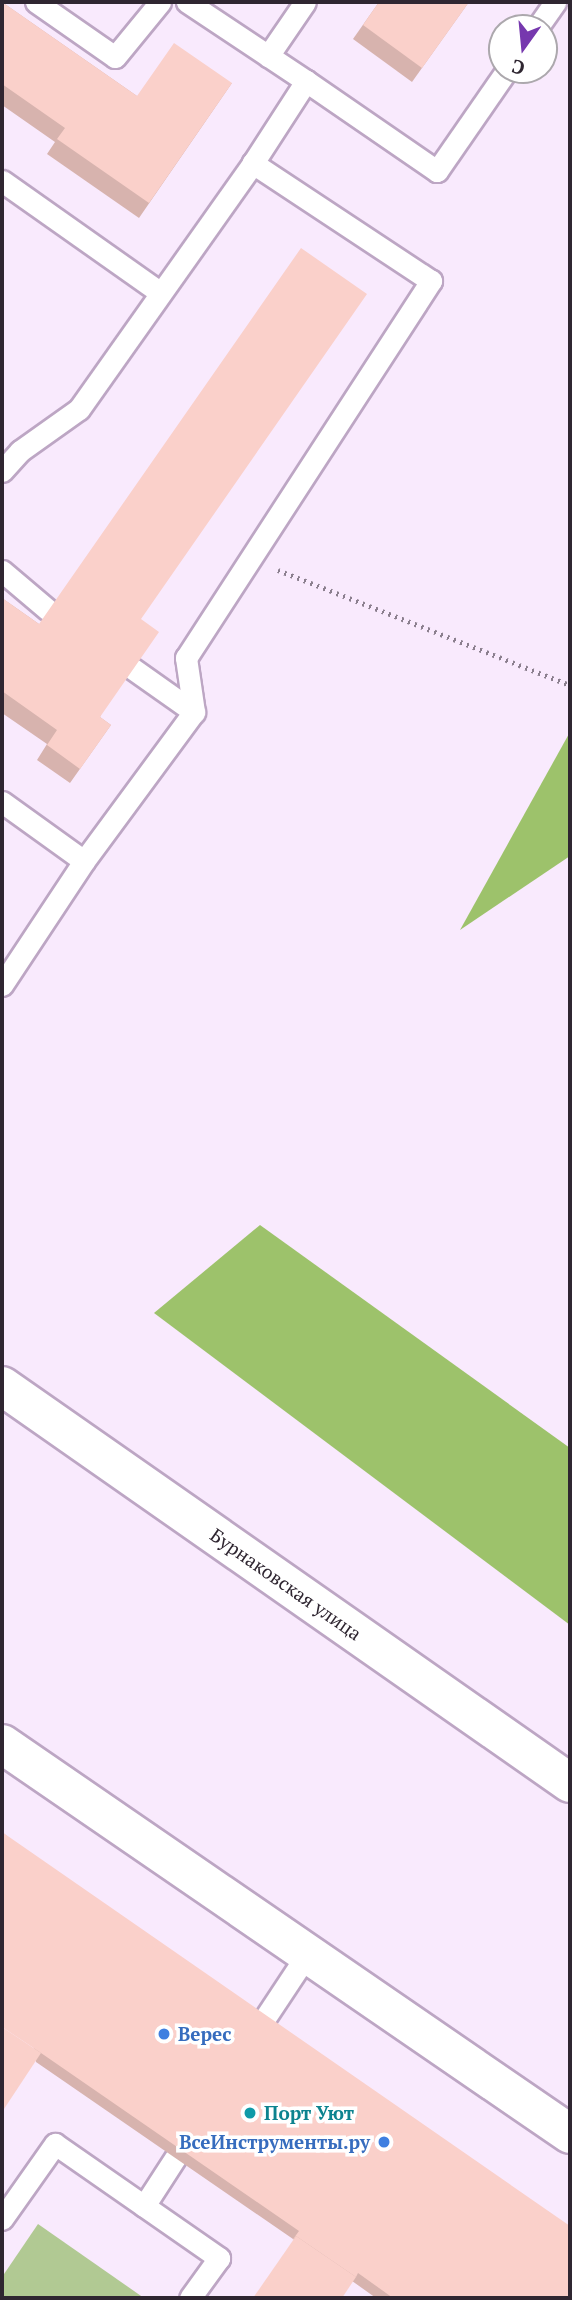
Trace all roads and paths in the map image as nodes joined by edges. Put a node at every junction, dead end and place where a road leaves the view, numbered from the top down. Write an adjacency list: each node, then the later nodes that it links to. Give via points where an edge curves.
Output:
1 (36, 2): 2 (lane, via 115,57)
2 (160, 2)
3 (187, 2): 5 (lane)
4 (305, 2): 5 (lane)
5 (268, 56): 6 (lane)
6 (306, 81): 7 (lane, via 437,171); 8 (lane)
7 (497, 84)
8 (253, 163): 10 (lane); 12 (lane, via 431,281)
9 (2, 181): 10 (lane)
10 (161, 293): 11 (lane, via 79,409 20,451)
11 (2, 471)
12 (251, 559): 16 (path); 17 (lane, via 187,658)
13 (2, 571): 14 (lane)
14 (48, 610)
15 (133, 669): 17 (lane)
16 (570, 685)
17 (194, 712): 19 (lane)
18 (2, 802): 19 (lane)
19 (84, 861): 20 (lane)
20 (2, 985)
21 (2, 1386): 23 (main road, Бурнаковская улица)
22 (2, 1744): 24 (main road)
23 (570, 1783)
24 (307, 1953): 25 (lane); 26 (main road)
25 (261, 2024)
26 (570, 2134)
27 (176, 2158): 28 (lane)
28 (144, 2206): 29 (lane, via 55,2144); 30 (lane, via 219,2258)
29 (2, 2219)
30 (190, 2298)

